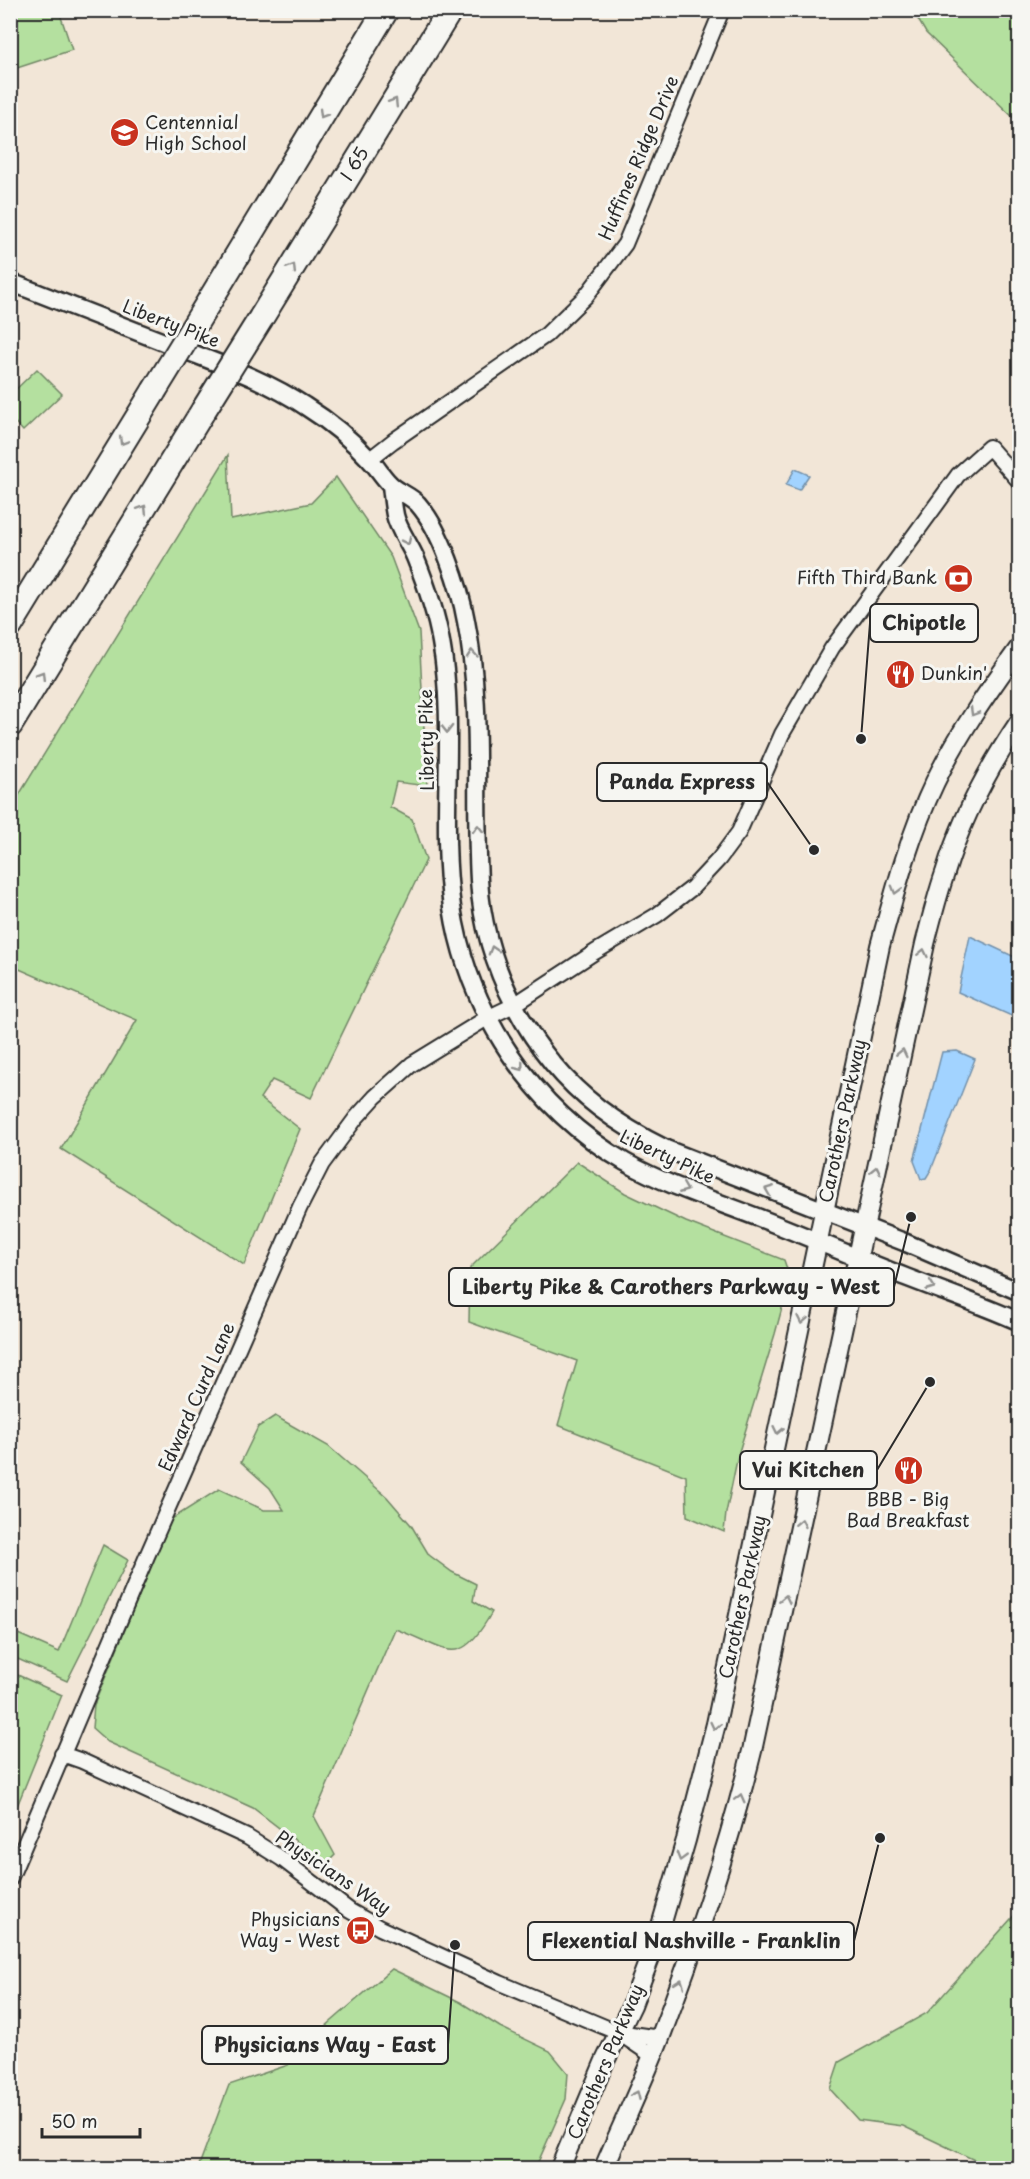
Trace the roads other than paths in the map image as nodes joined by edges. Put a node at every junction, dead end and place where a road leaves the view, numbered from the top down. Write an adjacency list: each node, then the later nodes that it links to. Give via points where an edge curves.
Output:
1 (387, 10): 8 (highway, one-way to 8, bridge)
2 (450, 10): 11 (highway, I 65 / I 65, one-way to 2, bridge)
3 (722, 10): 5 (street, Huffines Ridge Drive, via 625,244 586,296 546,335)
4 (10, 282): 5 (street, Liberty Pike, via 262,381 305,405)
5 (370, 459): 7 (street, Liberty Pike)
6 (1020, 482): 14 (street, Edward Curd Lane, via 989,447 958,474 832,648 782,734 739,832 719,859 692,888 657,915)
7 (391, 485): 12 (street, Liberty Pike, one-way to 12, via 395,517 431,598 441,641 446,674); 13 (street, Liberty Pike, one-way to 7, via 472,648 463,601 438,538 417,503)
8 (10, 626)
9 (1020, 647): 16 (main road, Carothers Parkway, one-way to 16, via 979,703 935,782 914,831 880,946)
10 (1020, 721): 17 (main road, one-way to 10, via 925,944 945,871 971,807 999,751)
11 (10, 725)
12 (448, 796): 13 (street); 15 (street, Liberty Pike, via 452,906 471,984)
13 (477, 796): 14 (street, Liberty Pike, one-way to 13, via 486,928 479,883)
14 (514, 1005): 15 (street, Edward Curd Lane); 16 (street, Liberty Pike, one-way to 14, via 635,1133 571,1083 546,1056)
15 (487, 1018): 18 (street, Liberty Pike, one-way to 18, via 549,1103 600,1146 666,1182); 22 (street, Edward Curd Lane, via 412,1064 356,1118 322,1164)
16 (823, 1211): 17 (street, Liberty Pike); 18 (main road, Carothers Parkway)
17 (863, 1227): 19 (main road); 20 (street, Liberty Pike)
18 (817, 1242): 19 (street, Liberty Pike); 24 (main road, Carothers Parkway, one-way to 24, via 716,1724 658,1936)
19 (857, 1258): 21 (street, Liberty Pike, one-way to 21); 25 (main road, one-way to 19, via 716,1885 737,1814)
20 (1020, 1292)
21 (1020, 1322)
22 (62, 1754): 23 (street, Edward Curd Lane); 24 (street, Physicians Way, via 247,1837 380,1929)
23 (10, 1879)
24 (619, 2032): 25 (street, Physicians Way); 26 (street, Physicians Way); 27 (main road, Carothers Parkway)
25 (660, 2038): 26 (main road)
26 (653, 2056): 28 (main road, one-way to 26)
27 (560, 2169)
28 (604, 2169)

